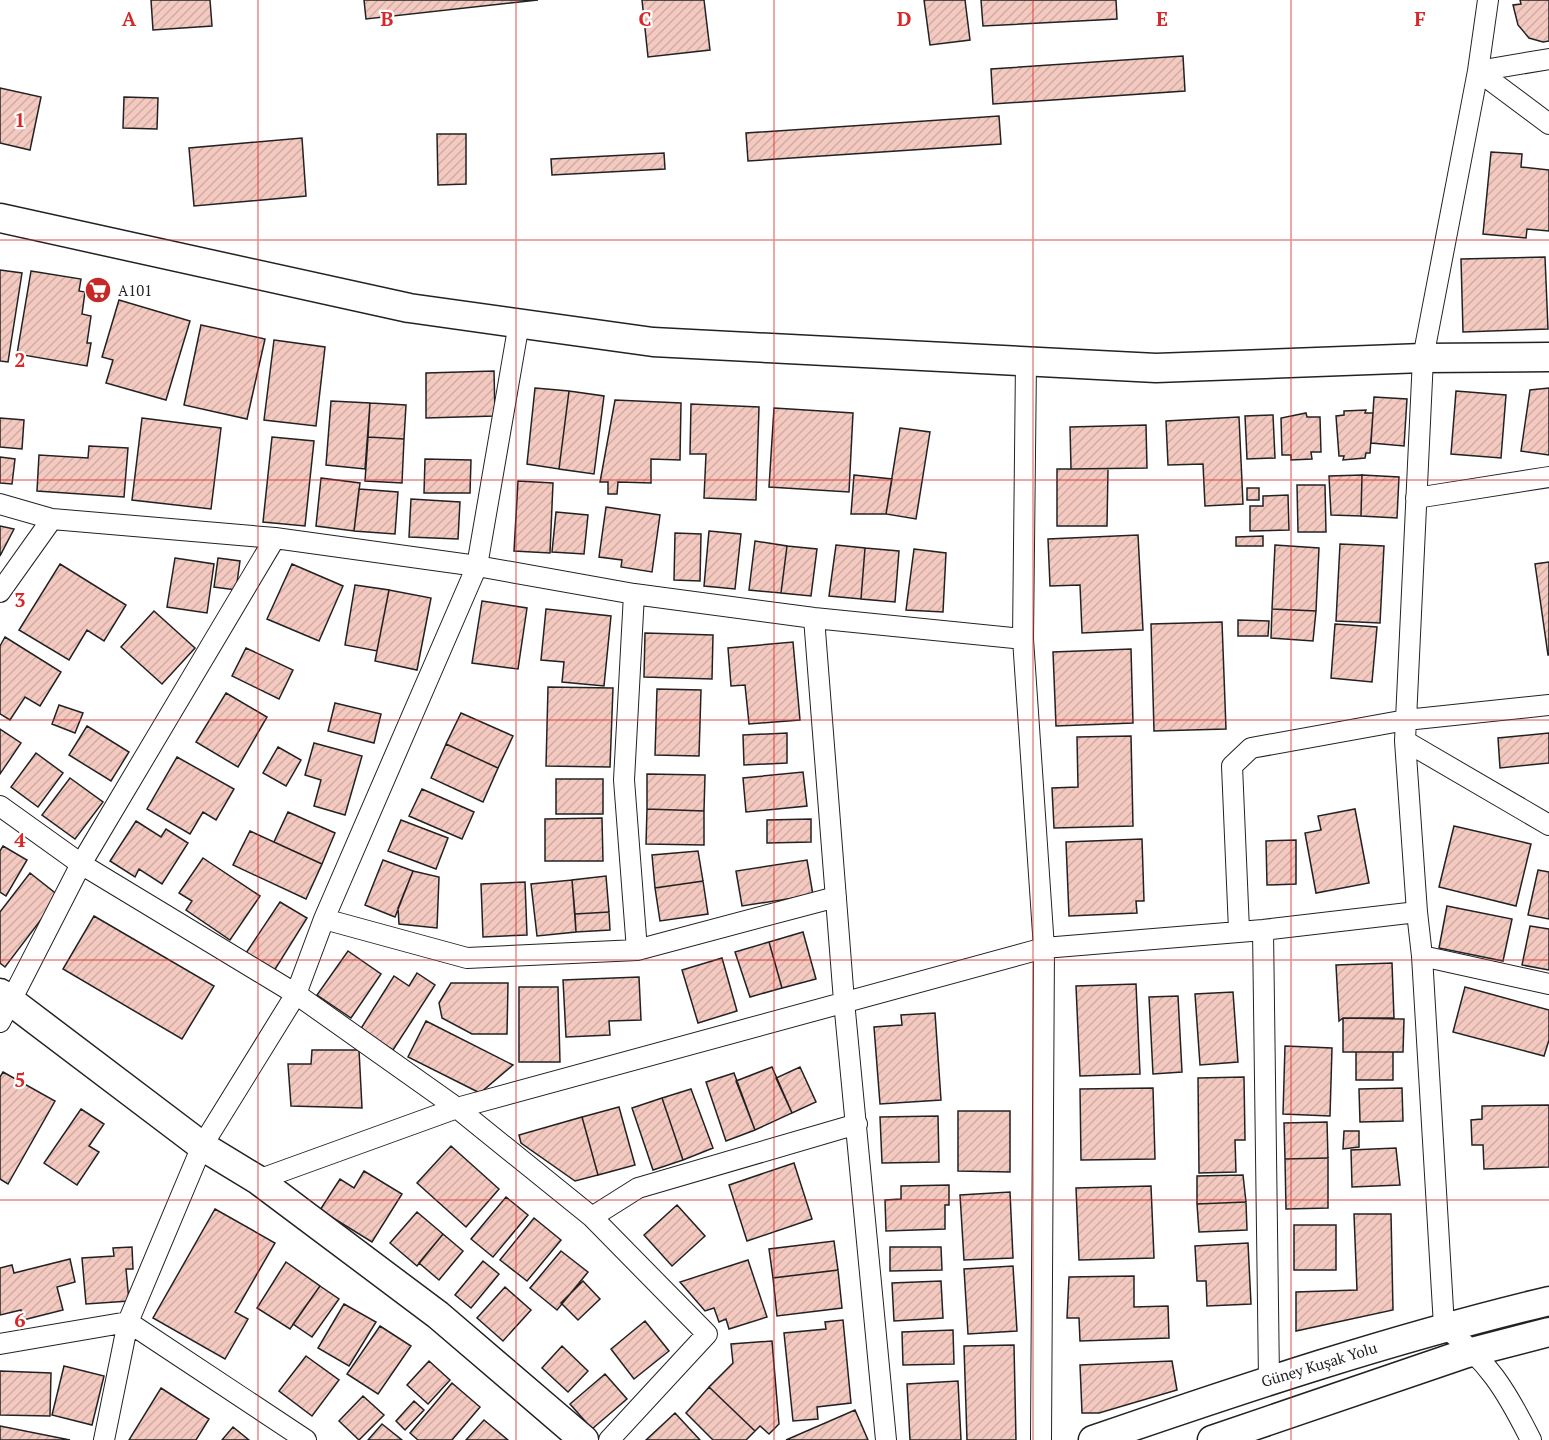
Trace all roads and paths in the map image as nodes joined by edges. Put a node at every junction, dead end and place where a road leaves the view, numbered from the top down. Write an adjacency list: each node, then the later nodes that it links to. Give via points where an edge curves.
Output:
1 (1488, 0): 3 (street)
2 (1549, 59): 3 (street)
3 (1478, 71): 4 (street); 8 (street)
4 (1549, 124)
5 (0, 218): 6 (main road, via 409,308)
6 (519, 323): 9 (main road, via 653,342); 15 (street)
7 (1549, 357): 8 (main road)
8 (1423, 358): 9 (main road, via 1156,368); 11 (street)
9 (1026, 361): 19 (street)
10 (1549, 477): 11 (street)
11 (1416, 498): 21 (street)
12 (0, 504): 13 (street)
13 (52, 519): 14 (street); 16 (street)
14 (275, 538): 15 (street); 25 (street)
15 (477, 566): 17 (street); 28 (street)
16 (0, 592)
17 (634, 594): 18 (street); 32 (street, via 624,780)
18 (814, 618): 19 (street); 26 (street)
19 (1023, 639): 31 (street)
20 (1549, 705): 21 (street)
21 (1406, 720): 22 (street); 29 (street, via 1251,748 1232,766)
22 (1405, 741): 24 (street); 27 (street)
23 (0, 806): 25 (street)
24 (1549, 825)
25 (81, 864): 35 (street); 37 (street)
26 (836, 897): 32 (street); 36 (street)
27 (1417, 912): 30 (street); 33 (street)
28 (324, 919): 32 (street, via 467,958); 35 (street)
29 (1239, 930): 30 (street); 31 (street)
30 (1263, 930): 49 (street)
31 (1044, 948): 36 (street); 55 (street)
32 (637, 950)
33 (1422, 956): 34 (street); 45 (street)
34 (1549, 984)
35 (296, 994): 38 (street); 40 (street)
36 (844, 1001): 38 (street); 39 (street)
37 (3, 1005): 40 (main road)
38 (457, 1108): 41 (street); 42 (street)
39 (857, 1124): 42 (street, via 639,1188); 54 (street)
40 (202, 1146): 41 (main road); 44 (street)
41 (258, 1180): 52 (main road, via 438,1315)
42 (592, 1217): 53 (street, via 707,1334)
43 (1549, 1301): 45 (main road, Güney Kuşak Yolu)
44 (128, 1322): 47 (street); 50 (street); 51 (street)
45 (1444, 1326): 48 (street); 49 (main road, Güney Kuşak Yolu)
46 (1549, 1332): 48 (main road)
47 (0, 1344)
48 (1475, 1352): 57 (main road); 58 (street, via 1508,1394)
49 (1269, 1379): 56 (main road, Güney Kuşak Yolu)
50 (302, 1439)
51 (104, 1440)
52 (584, 1440)
53 (609, 1440)
54 (886, 1440)
55 (1041, 1440)
56 (1094, 1440)
57 (1212, 1440)
58 (1531, 1440)

